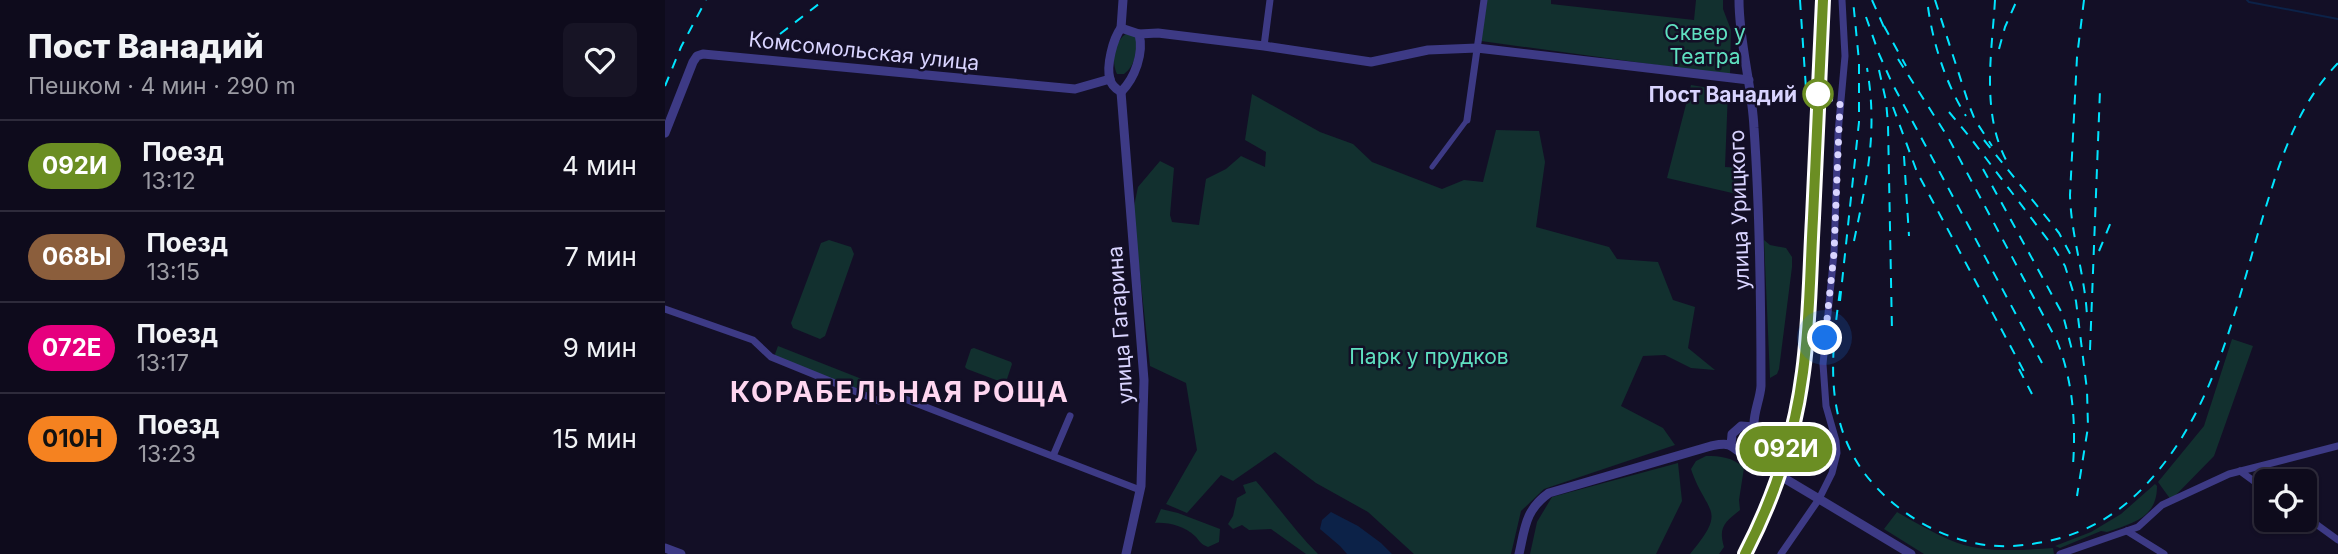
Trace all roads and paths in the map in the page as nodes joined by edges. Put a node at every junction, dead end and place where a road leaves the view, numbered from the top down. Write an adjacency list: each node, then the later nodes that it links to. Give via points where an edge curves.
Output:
1 (1123, 0): 6 (street)
2 (1270, 0): 8 (street)
3 (1484, 0): 9 (street)
4 (1739, 0): 11 (street, улица Урицкого)
5 (1842, 0): 26 (street, via 1845,56 1823,364 1826,406 1837,453)
6 (1121, 29): 7 (street); 10 (street)
7 (1139, 34): 8 (street); 12 (street, via 1133,75)
8 (1264, 46): 9 (street, via 1371,62 1427,50)
9 (1478, 48): 11 (street); 13 (street)
10 (1109, 79): 12 (street); 14 (street, Комсомольская улица, via 1075,89 703,54 693,62)
11 (1749, 80): 18 (street, улица Урицкого, via 1761,339 1761,386)
12 (1121, 92): 25 (street, улица Гагарина, via 1144,380)
13 (1467, 120): 15 (street)
14 (665, 133)
15 (1431, 167)
16 (665, 309): 22 (street, via 753,340 771,357 879,401 887,392)
17 (1070, 416): 22 (street)
18 (1751, 424): 19 (street, via 1735,429); 21 (street, via 1759,441)
19 (1729, 443): 21 (street, via 1740,454); 33 (street, via 1549,494 1530,511)
20 (2338, 446): 23 (street)
21 (1754, 453): 26 (street, via 1774,472)
22 (1053, 456): 25 (street)
23 (2240, 471): 24 (street); 28 (street, via 2162,505)
24 (2254, 481)
25 (1140, 490): 32 (street, улица Гагарина)
26 (1818, 499): 34 (street); 35 (street)
27 (2317, 525): 29 (street)
28 (2127, 531): 36 (street); 37 (street)
29 (2338, 540)
30 (665, 548): 31 (street)
31 (681, 554)
32 (1126, 554)
33 (1519, 554)
34 (1781, 554)
35 (1911, 554)
36 (2060, 554)
37 (2164, 554)

